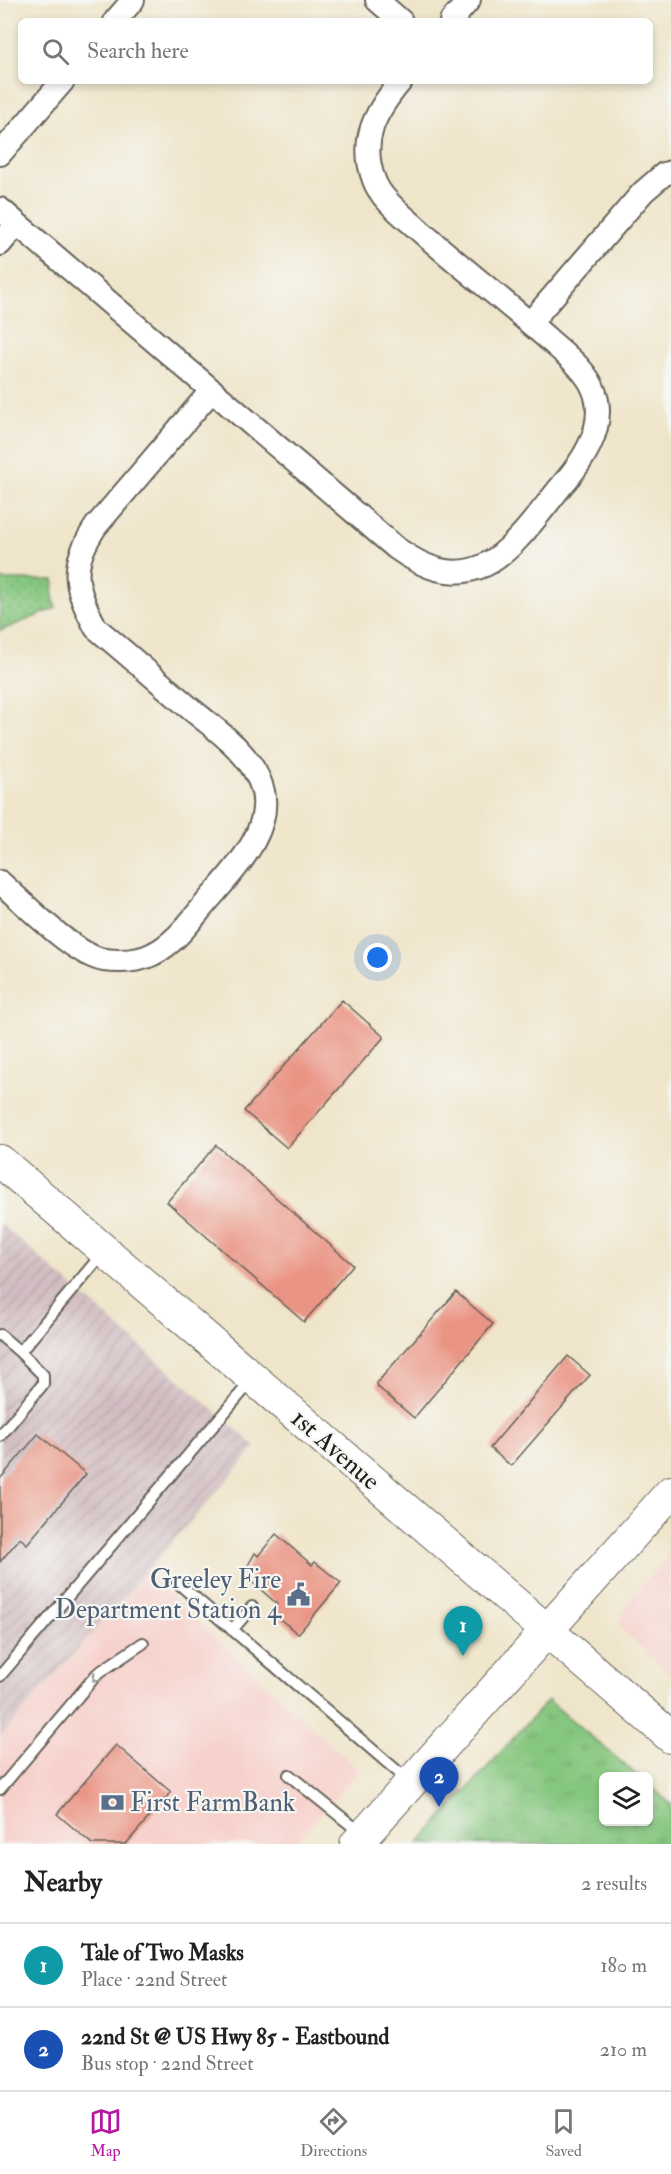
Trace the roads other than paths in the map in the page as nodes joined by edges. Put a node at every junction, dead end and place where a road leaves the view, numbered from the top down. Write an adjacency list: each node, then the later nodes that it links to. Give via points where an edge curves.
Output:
1 (133, 0): 4 (street)
2 (377, 0): 5 (street)
3 (469, 0): 6 (street)
4 (118, 18)
5 (398, 18)
6 (454, 18)
7 (60, 84): 9 (street)
8 (398, 84): 14 (street, via 370,128 368,159 377,188 394,208)
9 (0, 154)
10 (671, 172): 14 (street, via 643,192)
11 (0, 209): 12 (street)
12 (17, 224): 13 (street); 15 (street)
13 (0, 244)
14 (530, 323): 15 (street, via 570,358 596,394 596,423 590,446 578,467 502,555 483,566 455,573 418,564 396,548)
15 (212, 390): 16 (street, via 96,526 82,547 76,573 83,604 96,628 243,754 261,783 260,825 247,855 175,940 140,959 102,960 79,950)
16 (0, 882)
17 (0, 1161): 18 (main road, 1st Avenue)
18 (105, 1251): 20 (lane); 21 (main road, 1st Avenue)
19 (0, 1335): 20 (lane)
20 (20, 1352): 22 (lane, via 43,1375 43,1384)
21 (254, 1378): 27 (main road, 1st Avenue); 29 (lane)
22 (0, 1436)
23 (671, 1492): 27 (main road)
24 (178, 1584): 26 (lane)
25 (252, 1607): 26 (lane)
26 (232, 1630): 32 (lane)
27 (547, 1630): 30 (main road, 1st Avenue); 32 (main road)
28 (143, 1643): 33 (lane, one-way to 33, via 97,1674)
29 (0, 1676)
30 (671, 1737)
31 (289, 1774): 34 (lane)
32 (411, 1782): 34 (main road)
33 (0, 1789)
34 (360, 1840)

